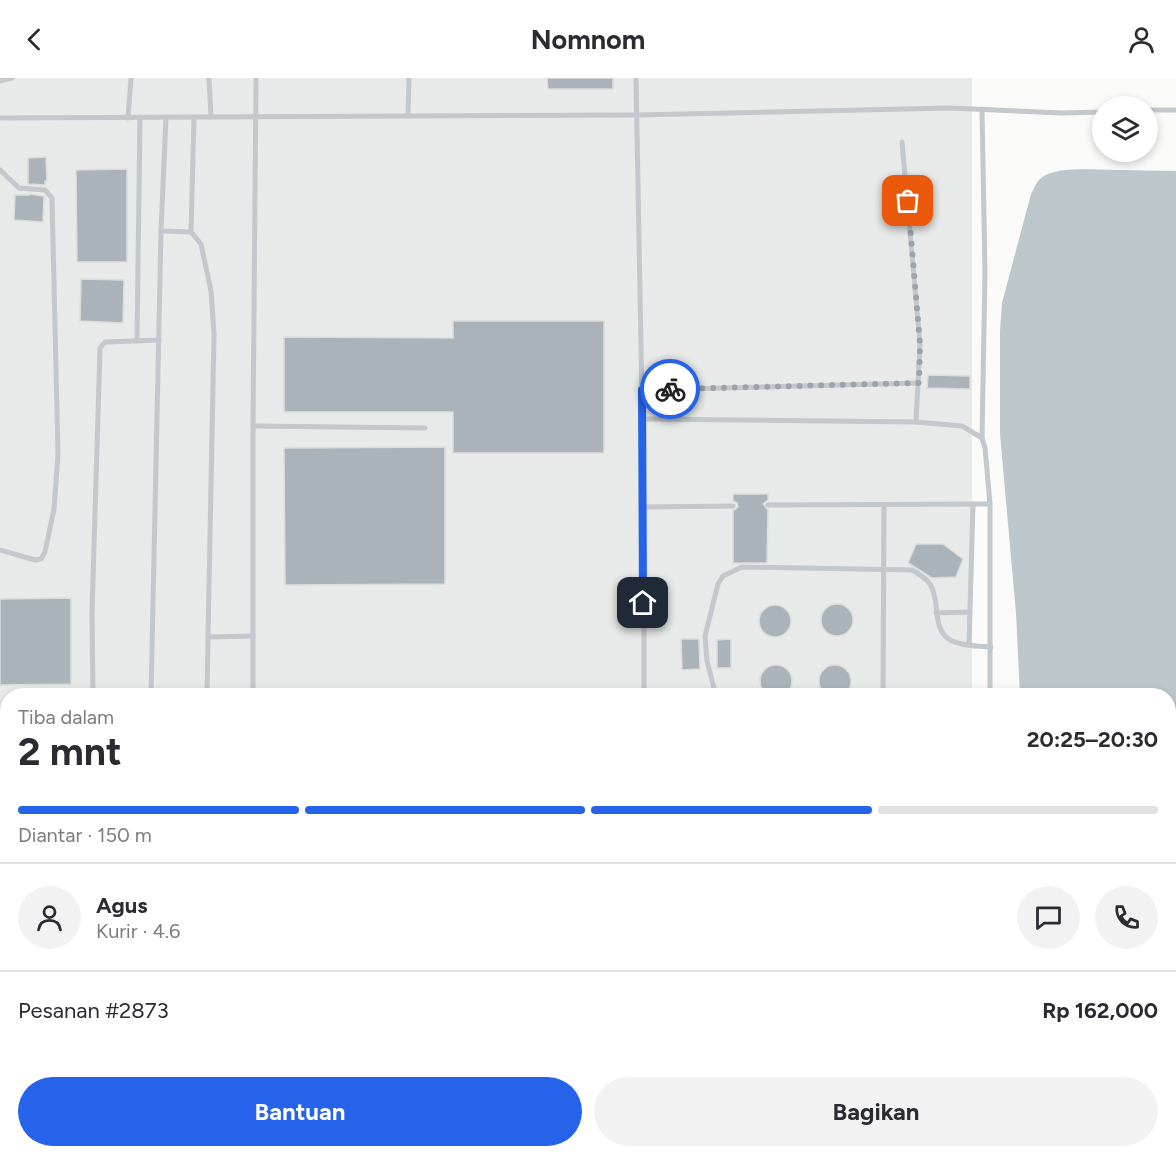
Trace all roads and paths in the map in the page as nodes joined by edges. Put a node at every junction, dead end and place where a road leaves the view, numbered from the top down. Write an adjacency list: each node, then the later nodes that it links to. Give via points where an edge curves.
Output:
1 (12, 78): 7 (lane)
2 (131, 78): 20 (lane)
3 (209, 78): 18 (lane)
4 (256, 78): 13 (lane)
5 (409, 78): 14 (lane)
6 (636, 78): 12 (lane)
7 (0, 81)
8 (982, 109): 11 (lane); 12 (lane); 33 (lane)
9 (1158, 110): 10 (lane)
10 (1176, 110)
11 (1092, 112)
12 (636, 115): 14 (lane); 28 (lane)
13 (255, 116): 14 (lane); 18 (lane); 31 (lane)
14 (408, 116)
15 (140, 117): 16 (lane); 20 (lane); 26 (lane)
16 (166, 117): 17 (lane); 23 (lane)
17 (194, 117): 18 (lane); 24 (lane)
18 (211, 117)
19 (0, 118): 20 (lane)
20 (128, 118)
21 (902, 142): 27 (lane, via 920,344)
22 (0, 170): 40 (lane, via 19,188 45,190 52,198 58,454 54,509 41,559)
23 (161, 231): 24 (lane); 25 (lane)
24 (191, 232): 45 (lane, via 201,244 211,291 214,334)
25 (159, 340): 26 (lane); 49 (lane)
26 (137, 341): 48 (lane, via 105,342 100,348)
27 (919, 383): 28 (lane); 30 (lane)
28 (642, 390): 29 (lane)
29 (642, 420): 30 (lane); 39 (lane)
30 (916, 422): 33 (lane, via 962,426)
31 (253, 426): 32 (lane); 44 (lane)
32 (425, 428)
33 (982, 438): 35 (lane)
34 (973, 504): 35 (lane); 36 (lane); 42 (lane)
35 (990, 504): 47 (lane)
36 (884, 505): 38 (lane); 41 (lane)
37 (733, 506): 39 (lane)
38 (768, 506)
39 (644, 507): 52 (lane)
40 (0, 550)
41 (884, 568): 43 (lane, via 912,570 926,579 932,587); 53 (lane, via 742,567 723,576 705,636); 54 (lane)
42 (970, 612): 43 (lane); 46 (lane)
43 (936, 613): 46 (lane, via 942,632 951,640)
44 (253, 636): 45 (lane); 51 (lane)
45 (208, 637): 50 (lane)
46 (969, 645): 47 (lane)
47 (991, 647): 55 (lane)
48 (93, 688)
49 (151, 688)
50 (207, 688)
51 (253, 688)
52 (644, 688)
53 (714, 688)
54 (884, 688)
55 (990, 688)

